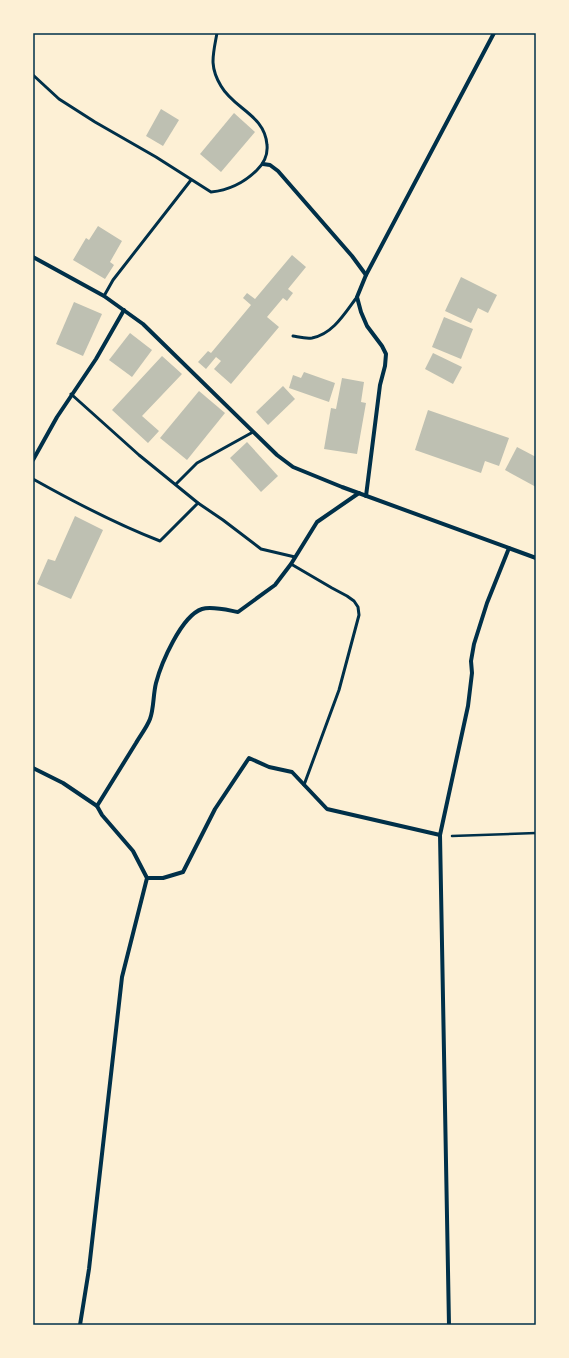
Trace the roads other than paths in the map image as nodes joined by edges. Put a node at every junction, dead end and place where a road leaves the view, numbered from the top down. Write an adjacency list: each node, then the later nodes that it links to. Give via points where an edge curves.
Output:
1 (217, 33): 4 (lane, via 212,61 214,71 231,98 261,125 267,138)
2 (494, 33): 7 (street)
3 (33, 75): 5 (lane, via 59,99)
4 (263, 164): 5 (lane, via 248,180 219,191 211,192); 7 (street, via 270,165 278,171)
5 (191, 180): 8 (lane, via 113,280)
6 (33, 257): 8 (street)
7 (366, 275): 9 (street)
8 (104, 296): 10 (street)
9 (357, 298): 11 (lane, via 336,324 322,334 312,338); 18 (street, via 367,326 386,354)
10 (124, 310): 12 (street); 13 (street, via 143,324)
11 (293, 336)
12 (71, 394): 14 (street); 16 (lane, via 139,455)
13 (253, 432): 16 (lane, via 197,463); 17 (street, via 293,466)
14 (33, 460)
15 (33, 479): 19 (lane, via 70,500 160,541)
16 (176, 484): 19 (lane)
17 (359, 494): 18 (street); 21 (street, via 317,522)
18 (366, 496): 20 (street)
19 (198, 503): 21 (lane, via 261,549)
20 (509, 548): 22 (street); 27 (street, via 474,644 468,706)
21 (295, 557): 23 (street)
22 (536, 558)
23 (291, 564): 25 (lane, via 354,601 359,615 339,690); 26 (street, via 275,585 238,612 201,609 185,623 162,665 150,719)
24 (33, 768): 26 (street, via 63,783)
25 (304, 785): 27 (street, via 327,809); 28 (street, via 292,772 269,767 249,758 215,809 184,872 163,878)
26 (97, 806): 28 (street, via 133,852)
27 (440, 835): 30 (street)
28 (147, 878): 29 (street, via 122,977 89,1269)
29 (80, 1325)
30 (449, 1325)

